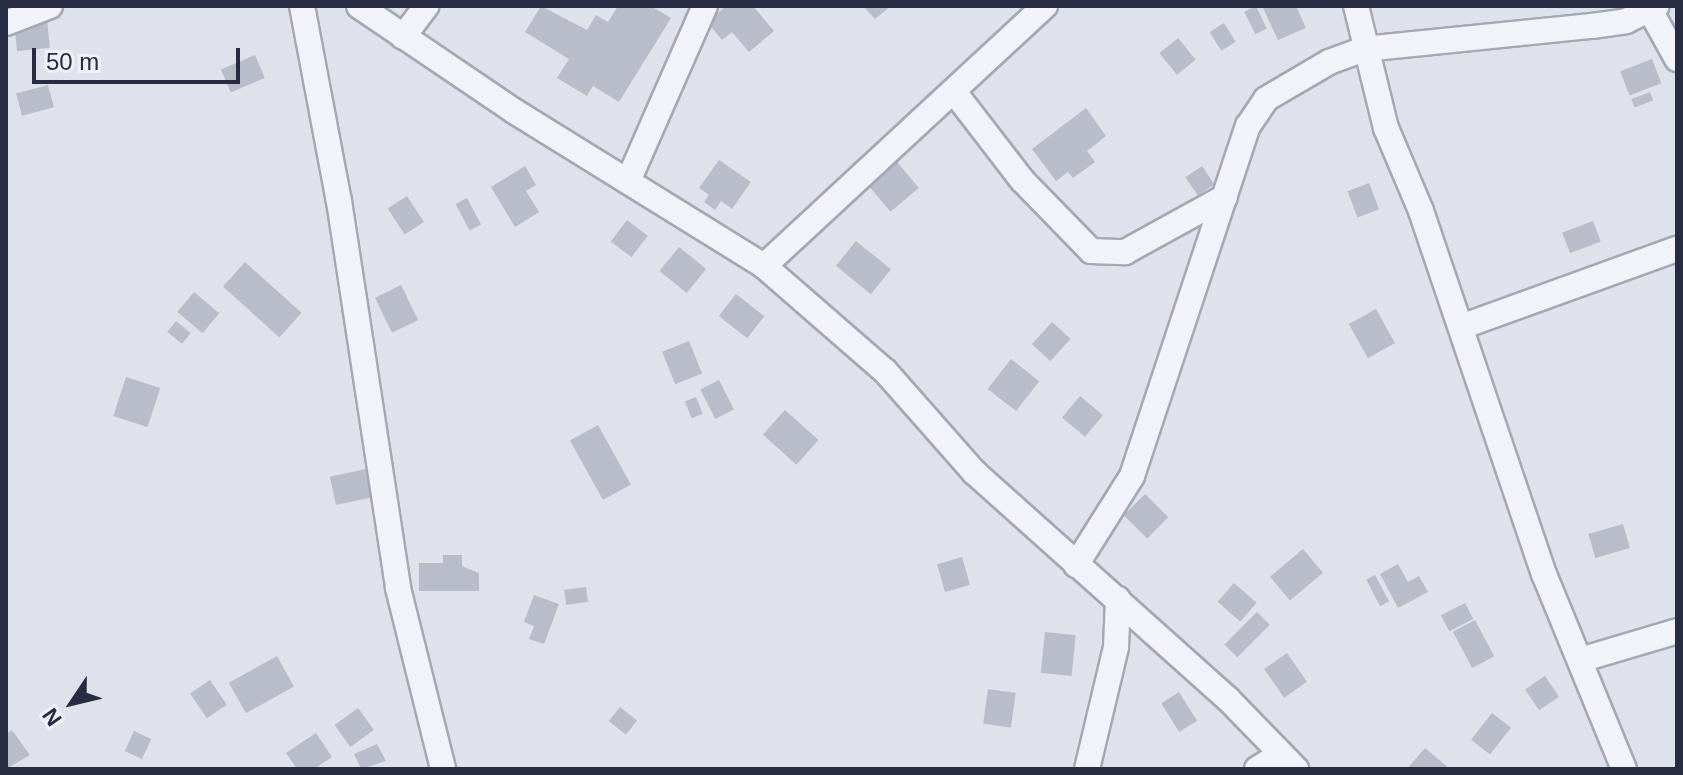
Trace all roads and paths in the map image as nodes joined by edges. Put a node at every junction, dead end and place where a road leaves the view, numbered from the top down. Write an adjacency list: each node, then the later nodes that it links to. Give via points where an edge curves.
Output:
1 (50, 6): 9 (street)
2 (302, 6): 24 (street, via 339,201 398,588)
3 (359, 6): 10 (street)
4 (426, 6): 10 (street)
5 (705, 6): 14 (street)
6 (1045, 6): 13 (street)
7 (1356, 6): 11 (street)
8 (1653, 8): 11 (street, via 1592,26); 12 (street)
9 (6, 23)
10 (403, 37): 14 (street)
11 (1364, 49): 15 (street, via 1329,62 1266,99 1248,126); 18 (street, via 1386,128)
12 (1677, 59)
13 (955, 93): 15 (street, via 1022,180 1091,251 1125,252); 17 (street)
14 (629, 179): 17 (street)
15 (1225, 197): 19 (street, via 1132,476)
16 (1677, 249): 18 (street)
17 (764, 266): 19 (street, via 885,371 974,472)
18 (1461, 327): 22 (street, via 1544,574)
19 (1076, 565): 20 (street)
20 (1118, 599): 23 (street); 25 (street, via 1116,647)
21 (1677, 631): 22 (street)
22 (1580, 660): 27 (street)
23 (1288, 762): 26 (street)
24 (443, 769)
25 (1087, 769)
26 (1257, 769)
27 (1624, 769)

